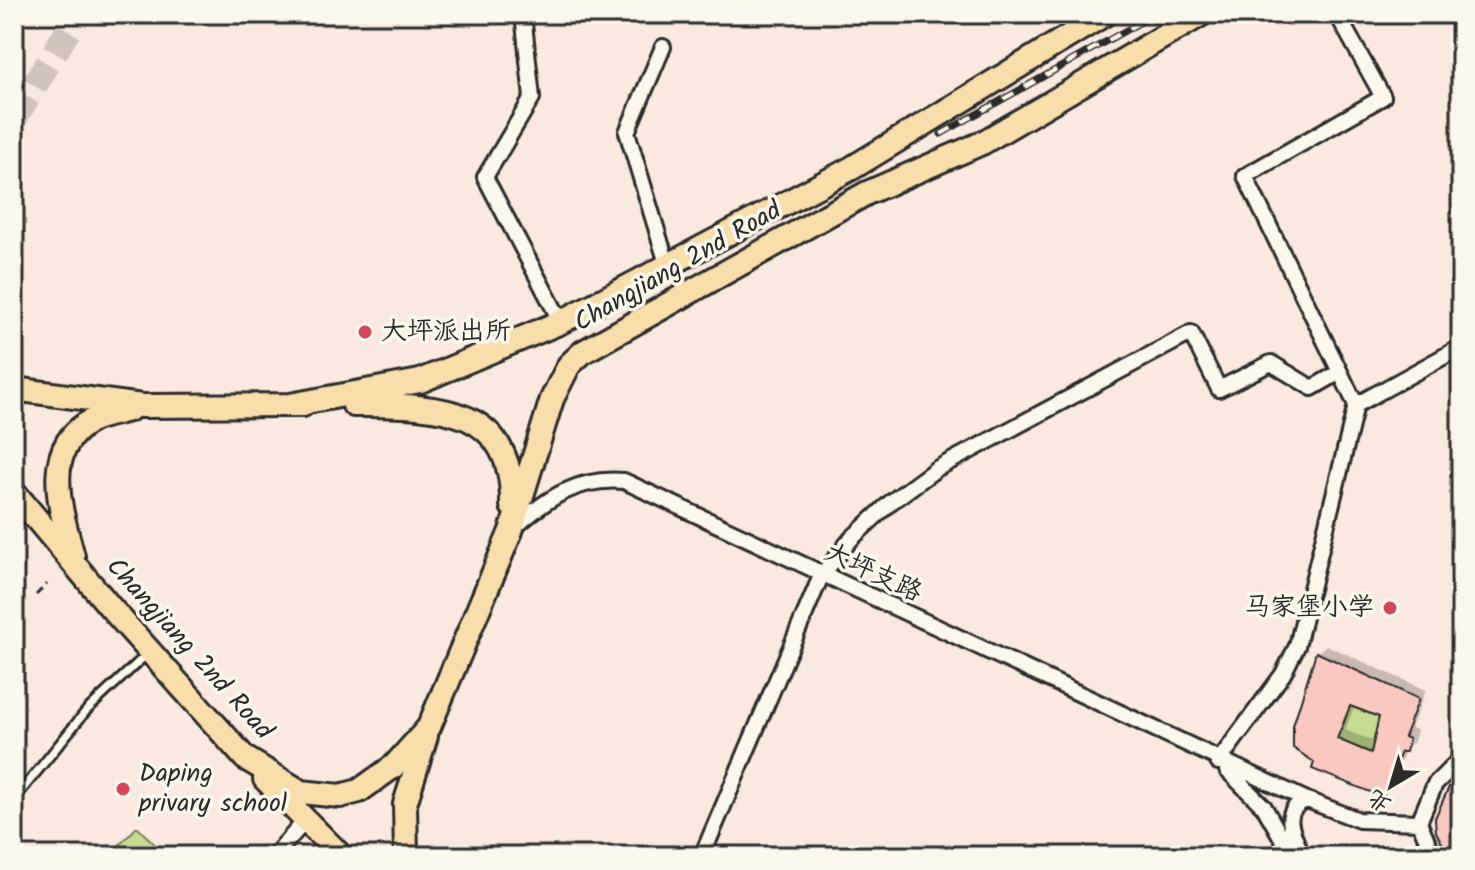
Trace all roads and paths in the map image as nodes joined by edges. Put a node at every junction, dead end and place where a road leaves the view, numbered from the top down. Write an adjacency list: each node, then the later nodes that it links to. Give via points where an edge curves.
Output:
1 (523, 14): 7 (street, via 532,98 485,177)
2 (1105, 14): 6 (main road, Changjiang 2nd Road, via 852,168)
3 (1202, 14): 15 (main road, Changjiang 2nd Road, via 982,143 867,193 583,352 569,365 552,399)
4 (1337, 14): 9 (street, via 1383,97 1245,176)
5 (663, 47): 6 (street, via 627,132)
6 (668, 267): 7 (main road, Changjiang 2nd Road)
7 (561, 322): 11 (main road, Changjiang 2nd Road, via 420,381)
8 (1461, 347): 12 (street)
9 (1340, 372): 12 (street); 17 (street, via 1312,388 1271,363 1219,389 1191,333 936,469 851,539)
10 (14, 389): 13 (main road, Changjiang 2nd Road)
11 (290, 405): 13 (main road, Changjiang 2nd Road); 15 (main road, Changjiang 2nd Road, via 418,406 471,420 504,452 512,481)
12 (1356, 405): 24 (street, via 1297,646 1283,674)
13 (142, 406): 16 (main road, Changjiang 2nd Road, via 92,420 73,435 59,457 59,506)
14 (14, 492): 16 (main road, Changjiang 2nd Road)
15 (511, 531): 17 (street, 大坪支路, via 567,489 605,479 624,481); 21 (main road)
16 (75, 564): 20 (main road, Changjiang 2nd Road)
17 (821, 576): 24 (street, 大坪支路); 32 (street)
18 (47, 584): 19 (path)
19 (36, 595)
20 (149, 651): 22 (main road, Changjiang 2nd Road); 25 (lane, via 86,711)
21 (429, 727): 22 (main road, Changjiang 2nd Road, via 377,781 340,796 301,792); 31 (main road, via 405,804)
22 (245, 758): 27 (main road)
23 (1461, 758): 28 (street, via 1435,784)
24 (1218, 762): 26 (street, 大坪支路); 33 (street, via 1264,807)
25 (14, 800)
26 (1307, 800): 28 (street, 大坪支路, via 1359,820); 34 (street, via 1290,815)
27 (304, 822): 29 (street); 30 (main road)
28 (1419, 822): 35 (street)
29 (274, 856)
30 (341, 856)
31 (406, 856)
32 (702, 856)
33 (1292, 856)
34 (1303, 856)
35 (1434, 856)

